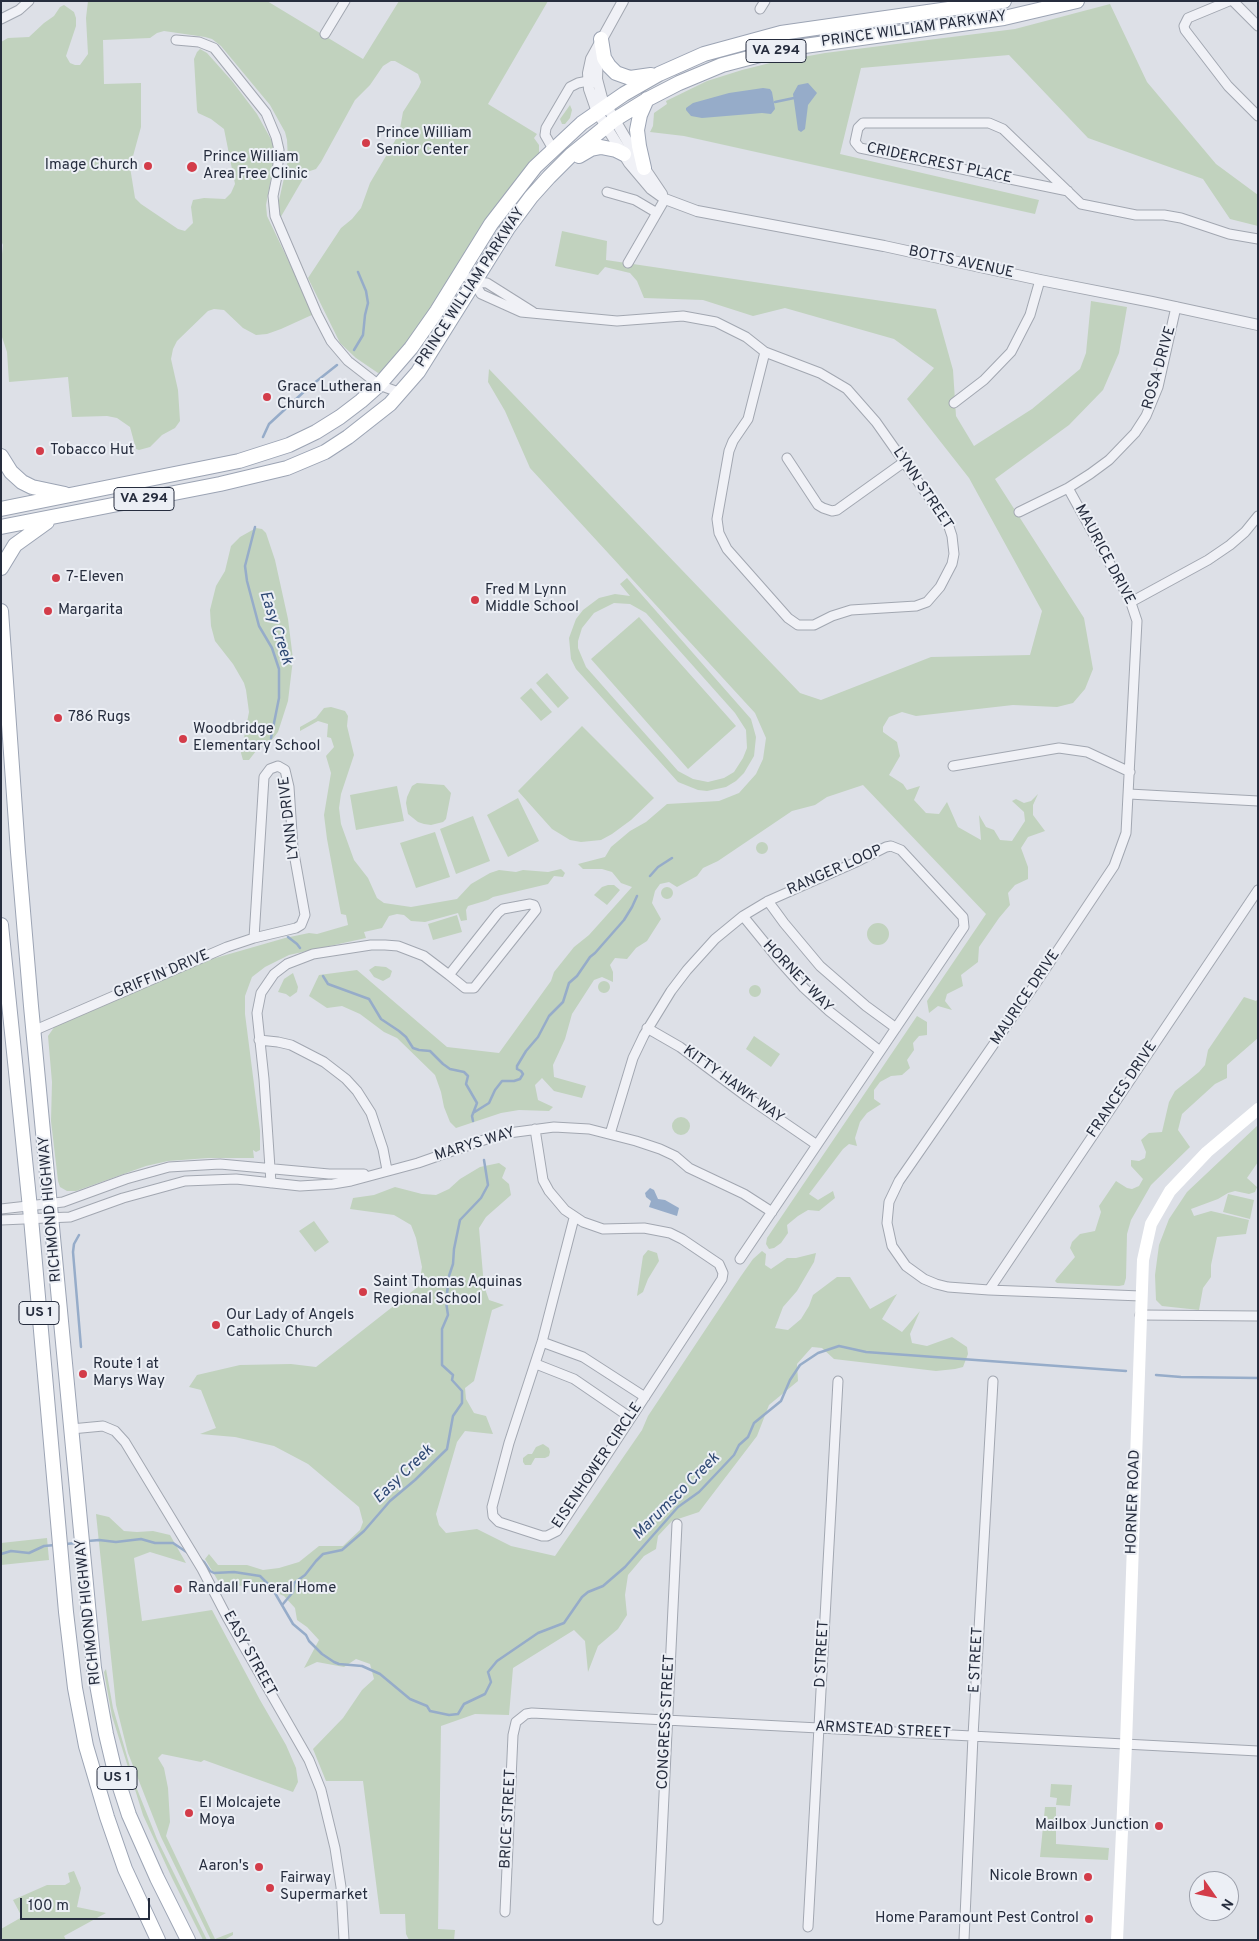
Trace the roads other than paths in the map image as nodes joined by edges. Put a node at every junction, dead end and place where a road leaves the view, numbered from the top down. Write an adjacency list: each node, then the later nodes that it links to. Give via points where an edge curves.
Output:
1 (29, 1): 8 (street)
2 (345, 1): 10 (street)
3 (623, 1): 11 (street)
4 (1004, 1): 13 (main road, PRINCE WILLIAM PARKWAY / VA 294, via 781,34 718,50)
5 (1078, 1): 7 (main road, PRINCE WILLIAM PARKWAY / VA 294)
6 (1231, 1): 9 (street); 17 (street, via 1188,18 1184,26 1228,86)
7 (1047, 5): 15 (main road, PRINCE WILLIAM PARKWAY / VA 294, via 1004,18 768,52 708,70)
8 (1, 19)
9 (1258, 26)
10 (325, 34)
11 (601, 39): 13 (main road, via 604,58 616,73 630,78); 14 (street, via 591,59); 16 (street, via 597,79)
12 (176, 40): 35 (street, via 199,42 214,48 266,113 279,150 273,196 274,216 331,341 348,361)
13 (659, 74): 16 (main road, PRINCE WILLIAM PARKWAY / VA 294)
14 (588, 81): 16 (street, via 591,99); 19 (street, via 570,87 545,134)
15 (648, 99): 18 (main road, PRINCE WILLIAM PARKWAY / VA 294); 21 (main road, via 637,130)
16 (602, 109): 18 (street); 19 (main road, PRINCE WILLIAM PARKWAY / VA 294)
17 (1258, 116)
18 (610, 123): 20 (street, BOTTS AVENUE); 21 (street); 22 (main road, PRINCE WILLIAM PARKWAY / VA 294)
19 (553, 149): 29 (main road, PRINCE WILLIAM PARKWAY / VA 294, via 515,192)
20 (624, 154): 22 (main road, via 612,148 596,147); 25 (street, BOTTS AVENUE, via 650,189)
21 (644, 168): 25 (street)
22 (557, 169): 31 (main road, PRINCE WILLIAM PARKWAY / VA 294, via 517,214)
23 (1068, 191): 23 (street, CRIDERCREST PLACE, via 860,148 855,142 858,128 864,123 997,125); 27 (street, CRIDERCREST PLACE, via 1082,204 1136,215 1181,218 1229,234)
24 (607, 192): 26 (street, via 635,200)
25 (665, 199): 26 (street); 30 (street, BOTTS AVENUE, via 697,211 884,246)
26 (657, 213): 28 (street)
27 (1258, 239)
28 (628, 263)
29 (460, 273): 31 (street, LYNN STREET); 35 (main road, PRINCE WILLIAM PARKWAY / VA 294, via 425,329)
30 (1040, 280): 32 (street, BOTTS AVENUE); 37 (street, via 1030,315 1011,352 984,380)
31 (474, 282): 34 (street, LYNN STREET, via 487,283 535,313 617,321 683,316 700,318 732,328); 36 (main road, PRINCE WILLIAM PARKWAY / VA 294, via 426,361)
32 (1176, 307): 33 (street, BOTTS AVENUE); 43 (street, ROSA DRIVE, via 1158,387 1135,434 1109,460)
33 (1258, 325)
34 (765, 352): 41 (street, LYNN STREET, via 820,373 847,389 876,422); 41 (street, LYNN STREET, via 748,419 729,451 717,523 727,549 791,621 806,626 851,610 921,605 928,602 940,587 952,564 952,536)
35 (379, 385): 36 (street); 38 (main road, PRINCE WILLIAM PARKWAY / VA 294, via 340,417)
36 (400, 393): 42 (main road, PRINCE WILLIAM PARKWAY / VA 294, via 348,437 325,452)
37 (954, 403)
38 (279, 449): 42 (main road); 44 (main road, PRINCE WILLIAM PARKWAY / VA 294, via 210,468)
39 (1, 456): 44 (main road, via 11,472 26,485)
40 (787, 458): 41 (street, via 818,504 832,511)
41 (904, 462)
42 (286, 468): 48 (main road, PRINCE WILLIAM PARKWAY / VA 294)
43 (1068, 488): 46 (street, ROSA DRIVE); 51 (street, MAURICE DRIVE)
44 (75, 495): 45 (main road, PRINCE WILLIAM PARKWAY / VA 294)
45 (1, 509)
46 (1019, 512)
47 (1258, 516): 51 (street, via 1245,532 1208,560)
48 (53, 518): 49 (main road, PRINCE WILLIAM PARKWAY / VA 294); 50 (main road, via 15,545)
49 (1, 527)
50 (1, 568)
51 (1131, 602): 54 (street, MAURICE DRIVE, via 1137,628)
52 (1, 611): 66 (main road, RICHMOND HIGHWAY / US 1)
53 (954, 766): 54 (street, via 1059,748 1087,752)
54 (1130, 772): 55 (street, MAURICE DRIVE)
55 (1128, 794): 56 (street); 85 (street, MAURICE DRIVE, via 1126,833 1114,866 899,1181 889,1202 887,1224 890,1240 898,1257 913,1272 948,1287)
56 (1258, 801)
57 (1258, 890): 85 (street, FRANCES DRIVE)
58 (768, 901): 59 (street, RANGER LOOP); 65 (street, HORNET WAY, via 820,966); 65 (street, RANGER LOOP, via 886,847 902,850 963,917 964,922 963,930)
59 (743, 916): 64 (street, RANGER LOOP, via 715,939 687,970); 68 (street, HORNET WAY, via 804,988)
60 (1, 925): 79 (main road, RICHMOND HIGHWAY / US 1)
61 (295, 929): 62 (street, GRIFFIN DRIVE); 62 (street, LYNN DRIVE, via 305,915 293,848 287,773 278,766 264,776)
62 (254, 938): 66 (street, GRIFFIN DRIVE, via 202,957)
63 (448, 975): 63 (street, via 465,988 476,986 536,910 534,904 498,913); 67 (street, via 424,956 398,946 362,947 301,958 280,968 265,986 257,1014)
64 (647, 1028): 71 (street, RANGER LOOP, via 633,1058); 72 (street, KITTY HAWK WAY, via 680,1047)
65 (896, 1028): 68 (street, RANGER LOOP)
66 (33, 1031): 77 (main road, RICHMOND HIGHWAY / US 1)
67 (259, 1040): 73 (street); 74 (street, via 291,1045 324,1062 346,1079 371,1113)
68 (880, 1051): 72 (street, RANGER LOOP)
69 (1258, 1109): 86 (main road, HORNER ROAD, via 1186,1172 1162,1202 1151,1224 1145,1247)
70 (535, 1129): 71 (street, MARYS WAY, via 589,1129); 74 (street, MARYS WAY, via 491,1137); 82 (street, EISENHOWER CIRCLE, via 544,1180 556,1202)
71 (610, 1134): 80 (street, MARYS WAY, via 670,1153 689,1168 744,1194)
72 (817, 1145): 80 (street, RANGER LOOP)
73 (270, 1168): 75 (street, MARYS WAY); 76 (street); 77 (street, MARYS WAY, via 220,1164 169,1167)
74 (387, 1170): 75 (street, MARYS WAY)
75 (370, 1174): 76 (street, MARYS WAY, via 324,1185)
76 (270, 1183): 81 (street, MARYS WAY, via 229,1178 185,1181 123,1198 78,1215)
77 (50, 1204): 79 (street, MARYS WAY); 81 (main road, RICHMOND HIGHWAY / US 1)
78 (1, 1209): 79 (street)
79 (30, 1212): 81 (street, MARYS WAY); 83 (street); 106 (main road, RICHMOND HIGHWAY / US 1, via 72,1670 86,1746 107,1817)
80 (772, 1212): 84 (street, RANGER LOOP)
81 (52, 1218): 95 (main road, RICHMOND HIGHWAY / US 1)
82 (574, 1218): 89 (street, EISENHOWER CIRCLE); 93 (street, EISENHOWER CIRCLE, via 603,1229 644,1228 670,1233 722,1269 722,1279)
83 (1, 1220)
84 (740, 1259)
85 (989, 1290): 86 (street, MAURICE DRIVE)
86 (1141, 1296): 87 (main road, HORNER ROAD)
87 (1140, 1315): 88 (street); 101 (main road, HORNER ROAD)
88 (1258, 1316)
89 (542, 1342): 90 (street, EISENHOWER CIRCLE); 93 (street, via 583,1357)
90 (536, 1364): 94 (street, via 574,1380); 94 (street, EISENHOWER CIRCLE, via 492,1507 493,1516 499,1522 542,1536 557,1531)
91 (838, 1381): 99 (street, D STREET)
92 (993, 1381): 100 (street, E STREET)
93 (645, 1397): 94 (street, EISENHOWER CIRCLE)
94 (631, 1418)
95 (71, 1429): 107 (main road, RICHMOND HIGHWAY / US 1, via 95,1679 116,1772 143,1848); 108 (street, EASY STREET, via 104,1426 119,1435 202,1569 309,1760 335,1848)
96 (677, 1524): 97 (street, CONGRESS STREET)
97 (666, 1720): 98 (street, ARMSTEAD STREET, via 532,1713 521,1717); 99 (street, ARMSTEAD STREET); 104 (street, CONGRESS STREET)
98 (514, 1727): 103 (street, BRICE STREET)
99 (819, 1728): 100 (street, ARMSTEAD STREET); 105 (street, D STREET)
100 (973, 1736): 101 (street, ARMSTEAD STREET); 109 (street, E STREET)
101 (1126, 1744): 102 (street, ARMSTEAD STREET); 110 (main road, HORNER ROAD)
102 (1258, 1752)
103 (505, 1912)
104 (658, 1920)
105 (808, 1927)
106 (158, 1940)
107 (188, 1940)
108 (344, 1940)
109 (964, 1940)
110 (1117, 1940)

